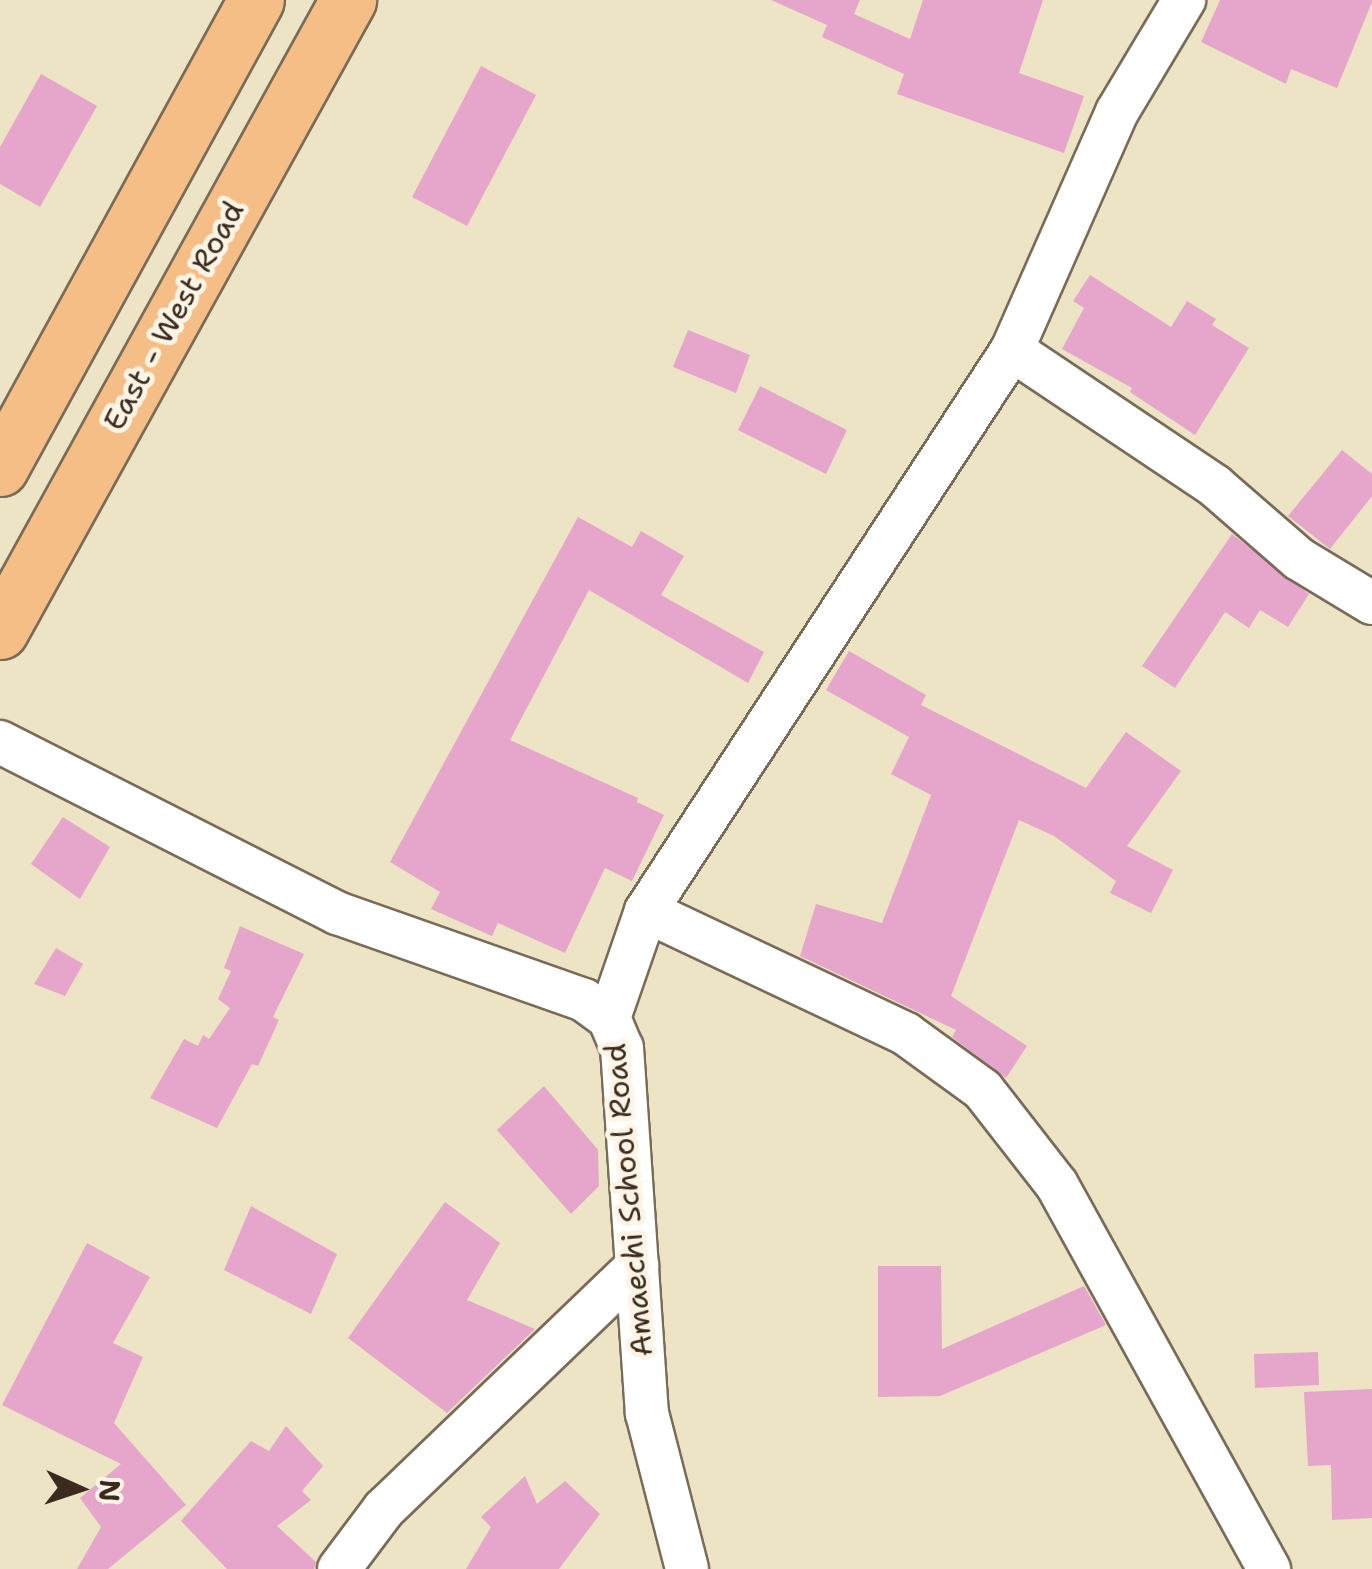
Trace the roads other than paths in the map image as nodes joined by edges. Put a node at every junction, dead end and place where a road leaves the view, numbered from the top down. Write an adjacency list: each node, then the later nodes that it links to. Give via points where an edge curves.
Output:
1 (256, 0): 5 (main road)
2 (348, 0): 7 (main road, East - West Road)
3 (1184, 0): 4 (street, via 1116,112)
4 (1012, 350): 6 (street, via 1215,486 1299,559); 9 (street)
5 (0, 468)
6 (1372, 603)
7 (0, 631)
8 (0, 742): 10 (street, Amaechi School Road, via 338,912 584,1000)
9 (646, 912): 10 (street); 14 (street, via 906,1034 983,1090 1057,1185)
10 (608, 1018): 11 (street, Amaechi School Road, via 622,1048)
11 (637, 1266): 12 (street, Amaechi School Road, via 647,1413); 13 (street, via 384,1509)
12 (685, 1568)
13 (339, 1569)
14 (1269, 1569)

